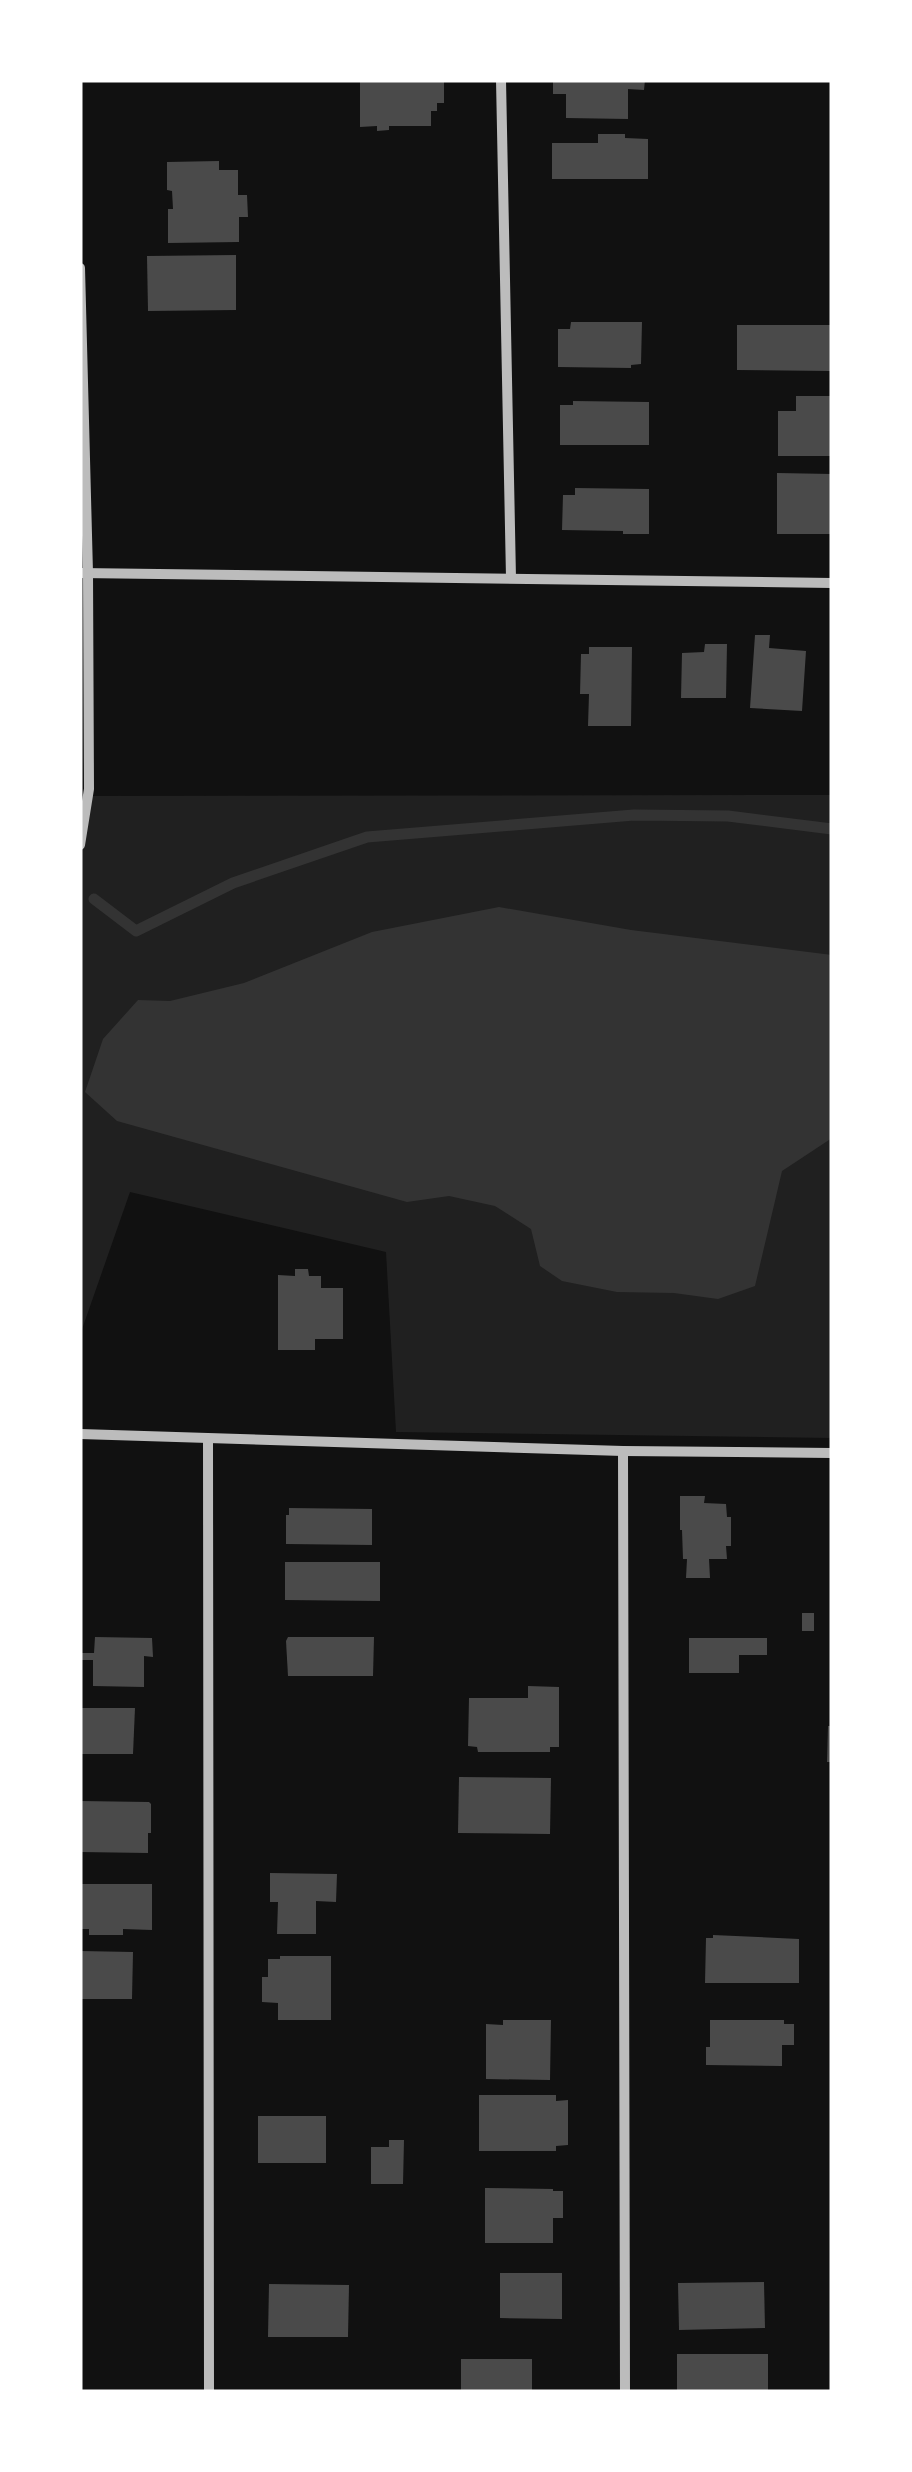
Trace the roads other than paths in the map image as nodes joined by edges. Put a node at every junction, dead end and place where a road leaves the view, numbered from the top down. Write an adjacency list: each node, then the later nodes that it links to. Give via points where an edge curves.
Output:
1 (501, 80): 4 (street)
2 (80, 268): 3 (street)
3 (84, 573): 4 (street); 6 (street, via 89,788)
4 (511, 578): 5 (street)
5 (832, 583)
6 (80, 845)
7 (80, 1434): 8 (street)
8 (208, 1439): 9 (street); 11 (street)
9 (623, 1451): 10 (street); 12 (street)
10 (832, 1453)
11 (208, 2392)
12 (624, 2392)

